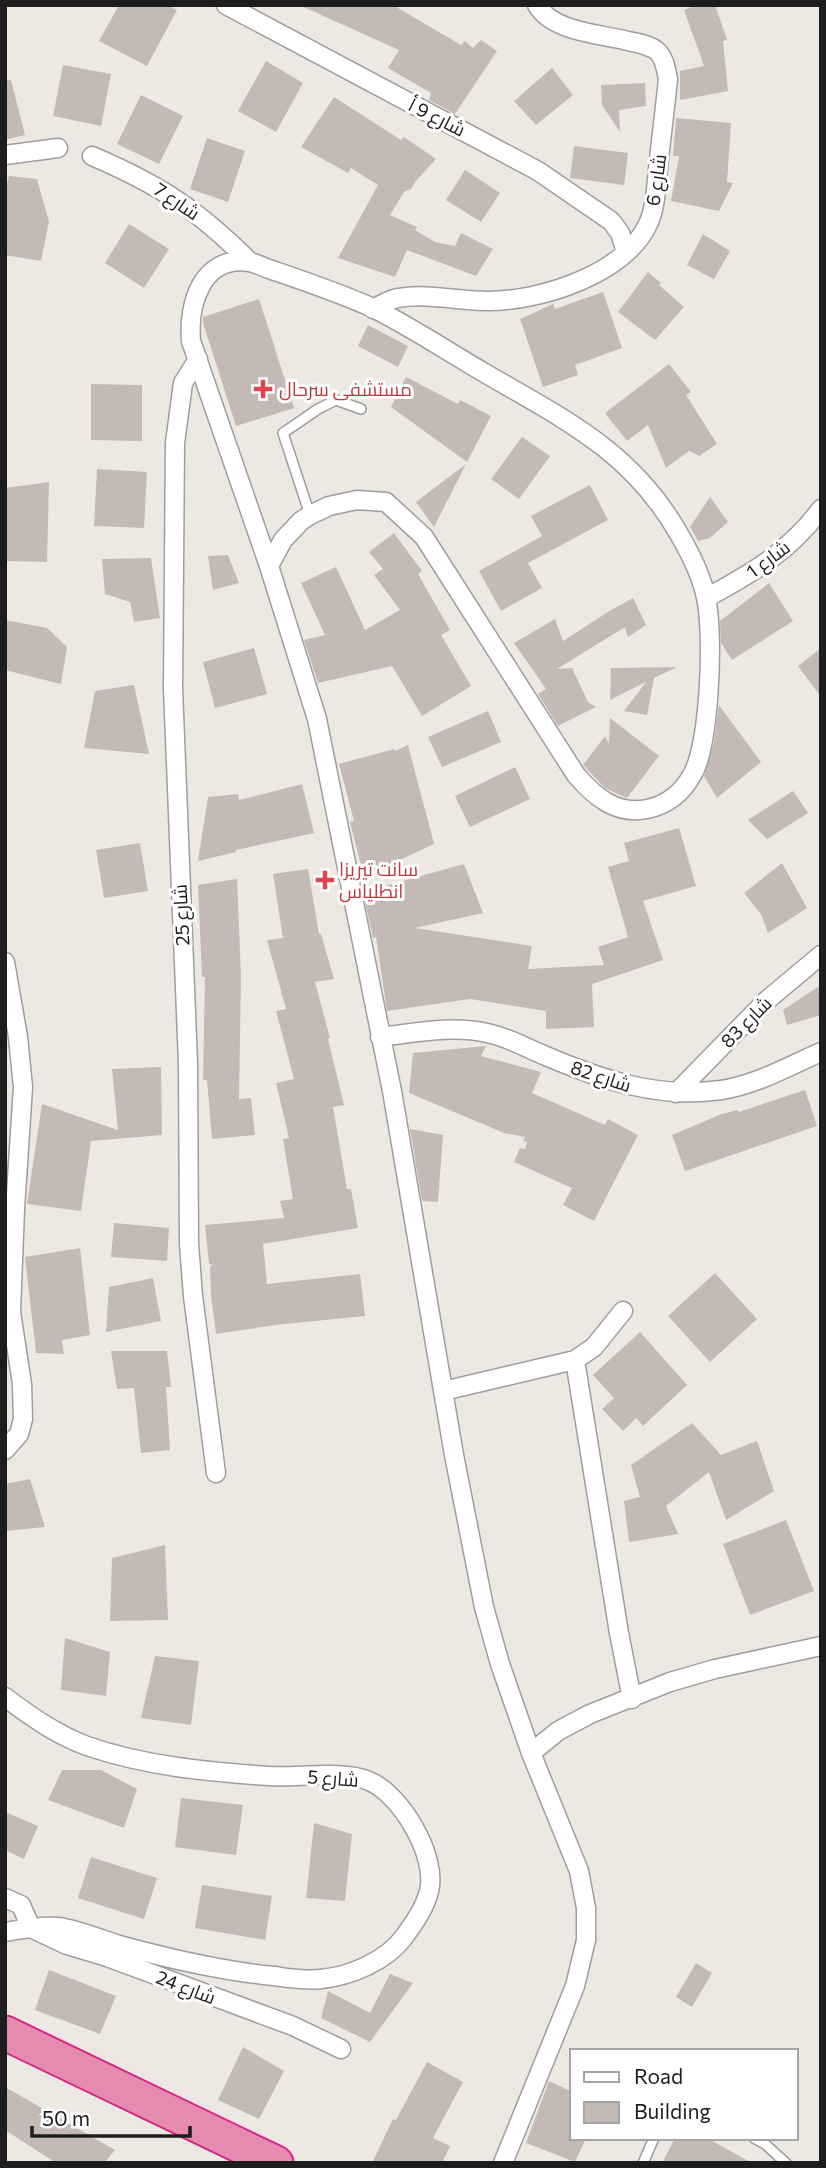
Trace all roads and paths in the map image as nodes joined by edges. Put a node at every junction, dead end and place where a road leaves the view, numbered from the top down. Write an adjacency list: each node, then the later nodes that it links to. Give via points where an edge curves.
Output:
1 (226, 5): 6 (street, شارع 9 أ, via 538,171 611,221)
2 (537, 5): 6 (street, شارع 6, via 553,21 642,44 659,52 664,60 668,79 655,196 650,220)
3 (58, 148): 4 (street)
4 (5, 155)
5 (92, 156): 7 (street, شارع 7, via 178,199)
6 (626, 252): 8 (street, شارع 6, via 575,282 523,298 396,298)
7 (250, 262): 8 (street); 9 (street, via 232,262 211,270 200,285 190,322)
8 (373, 309): 14 (street, via 589,434 616,456 640,479 680,535)
9 (198, 359): 13 (street); 24 (street, شارع 25, via 183,383 175,443 173,688 188,1063 189,1244)
10 (361, 409): 12 (lane, via 336,400 283,433)
11 (821, 509): 14 (street, شارع 1, via 758,570)
12 (310, 515): 13 (street, via 283,540); 14 (street, via 357,500 386,502 403,515 424,537 576,775 592,794 613,806 636,811 659,807 679,794 698,762 705,722)
13 (269, 566): 17 (street, via 317,719)
14 (706, 598)
15 (821, 955): 19 (street, شارع 83, via 766,1001)
16 (5, 962): 23 (street, via 23,1087 11,1312 23,1419 19,1434)
17 (380, 1037): 19 (street, شارع 82, via 485,1032 616,1083); 22 (street)
18 (821, 1052): 19 (street, شارع 82, via 742,1086)
19 (676, 1093)
20 (623, 1311): 21 (street, via 594,1347)
21 (575, 1360): 22 (street); 27 (street)
22 (443, 1391): 28 (street, via 484,1607)
23 (5, 1450)
24 (216, 1473)
25 (821, 1646): 27 (street, via 715,1669)
26 (5, 1697): 30 (street, شارع 5, via 53,1730 86,1745 148,1762 369,1781 406,1816 429,1863 430,1889 418,1918 401,1941 358,1970 321,1979 215,1968 60,1927)
27 (632, 1699): 28 (street, via 590,1714)
28 (531, 1752): 37 (street, via 579,1871 586,1940 575,1986)
29 (5, 1898): 30 (street, via 21,1905)
30 (31, 1928): 31 (street, شارع 5); 33 (street, شارع 24, via 293,2026)
31 (5, 1932)
32 (5, 2033): 36 (highway)
33 (341, 2049)
34 (653, 2140): 38 (lane)
35 (758, 2140): 39 (lane)
36 (276, 2163)
37 (503, 2163)
38 (643, 2163)
39 (786, 2163)

